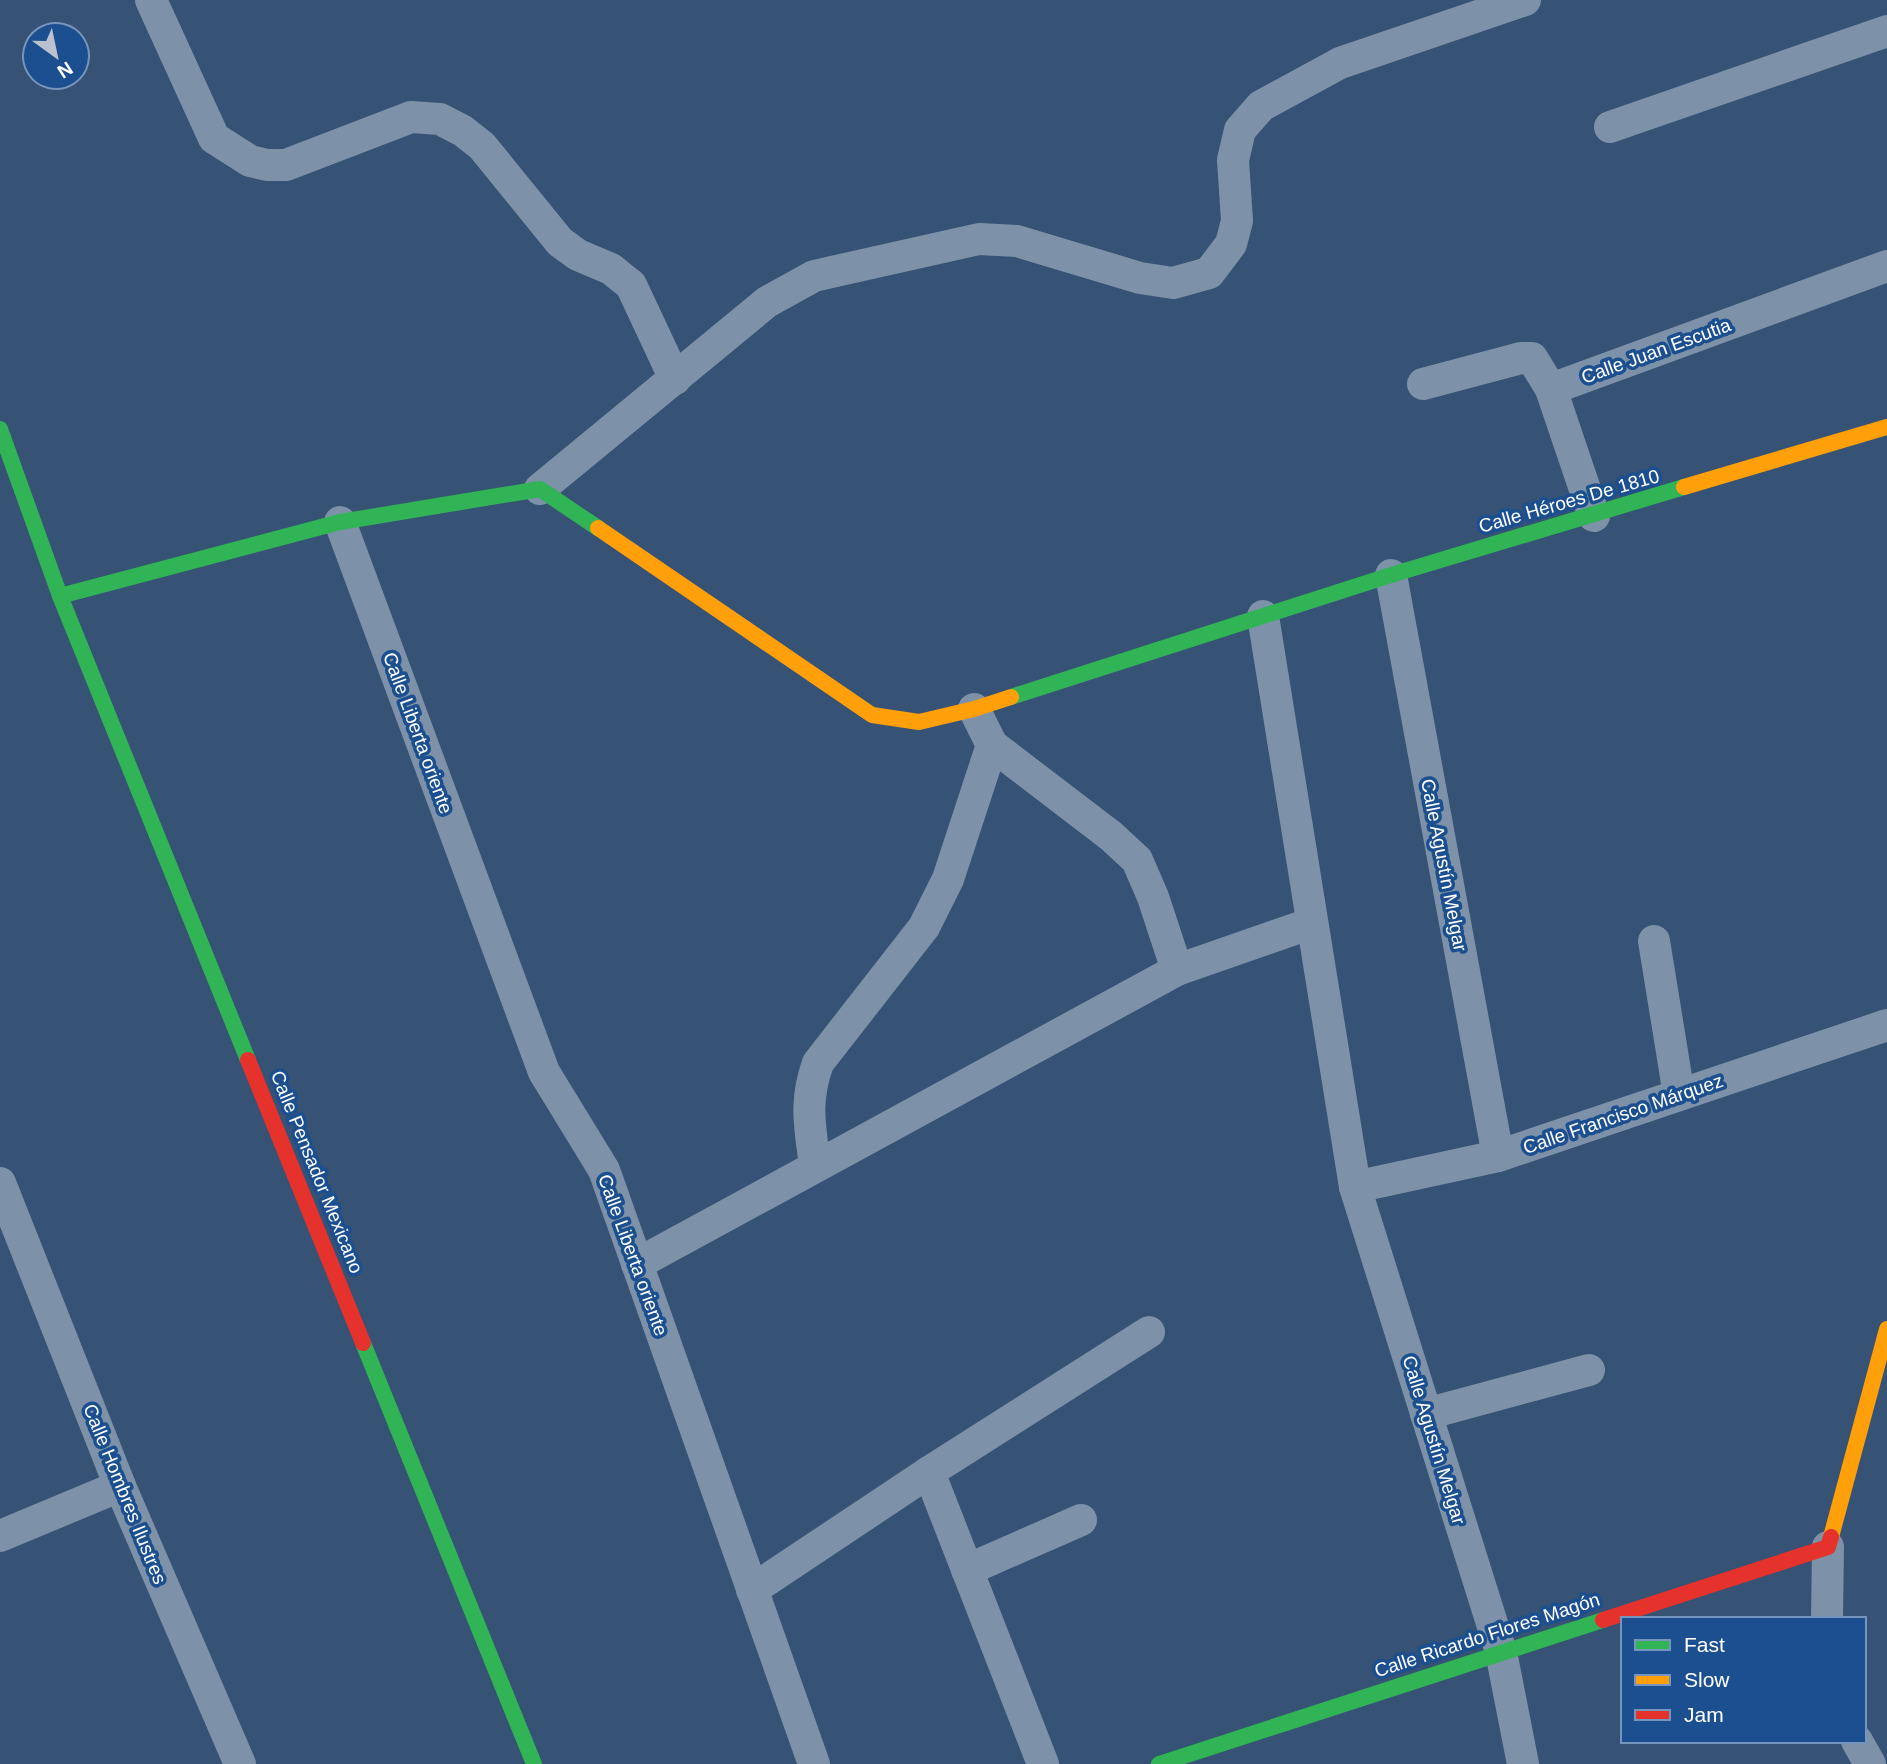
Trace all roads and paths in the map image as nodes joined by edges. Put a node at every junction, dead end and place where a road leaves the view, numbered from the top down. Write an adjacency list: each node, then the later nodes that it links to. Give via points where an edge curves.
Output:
1 (151, 0): 6 (street, via 214,138 250,161 286,165 411,117 440,119 463,131 481,146 560,242 631,285)
2 (1525, 0): 6 (street, via 1340,63 1261,106 1240,130 1233,160 1237,221 1231,244 1209,274 1174,283 1140,278 1017,241 979,239 814,276 767,302)
3 (1887, 30): 4 (street)
4 (1610, 127)
5 (1887, 266): 8 (street, Calle Juan Escutia)
6 (675, 379): 11 (street)
7 (1423, 384): 8 (street, via 1532,358)
8 (1551, 389): 12 (street)
9 (1887, 427): 12 (street, Calle Héroes De 1810)
10 (0, 429): 15 (street, Calle Pensador Mexicano)
11 (540, 489): 13 (street); 17 (street, Calle Héroes De 1810, via 872,715 919,722)
12 (1594, 516): 14 (street, Calle Héroes De 1810)
13 (340, 522): 15 (street); 29 (street, Calle Liberta oriente, via 544,1072 604,1170)
14 (1391, 575): 16 (street, Calle Héroes De 1810); 24 (street, Calle Agustín Melgar)
15 (60, 596): 45 (street, Calle Pensador Mexicano)
16 (1263, 616): 17 (street, Calle Héroes De 1810); 19 (street, Calle Agustín Melgar)
17 (974, 709): 18 (street)
18 (992, 745): 21 (street, via 1138,860); 25 (street, via 948,879 924,927 818,1063 808,1112)
19 (1312, 923): 21 (street); 27 (street, Calle Agustín Melgar)
20 (1654, 941): 23 (street)
21 (1177, 970): 25 (street)
22 (1887, 1026): 23 (street, Calle Francisco Márquez)
23 (1679, 1095): 24 (street, Calle Francisco Márquez)
24 (1498, 1156): 27 (street, Calle Francisco Márquez)
25 (815, 1166): 29 (street)
26 (0, 1183): 28 (street, Calle Hombres Ilustres)
27 (1355, 1187): 33 (street, Calle Agustín Melgar)
28 (8, 1225): 35 (street, Calle Hombres Ilustres)
29 (637, 1264): 40 (street, Calle Liberta oriente)
30 (1887, 1329): 38 (street)
31 (1149, 1332): 34 (street)
32 (1589, 1370): 33 (street)
33 (1426, 1414): 42 (street, Calle Agustín Melgar)
34 (929, 1472): 39 (street); 40 (street)
35 (120, 1486): 37 (street); 44 (street, Calle Hombres Ilustres)
36 (1081, 1520): 39 (street)
37 (0, 1536)
38 (1828, 1547): 41 (street); 42 (street, Calle Ricardo Flores Magón)
39 (967, 1570): 47 (street)
40 (752, 1590): 46 (street, Calle Liberta oriente)
41 (1827, 1617)
42 (1501, 1652): 48 (street, Calle Ricardo Flores Magón); 49 (street, Calle Agustín Melgar)
43 (1858, 1743): 50 (street)
44 (240, 1764)
45 (534, 1764)
46 (814, 1764)
47 (1043, 1764)
48 (1159, 1764)
49 (1523, 1764)
50 (1870, 1764)

